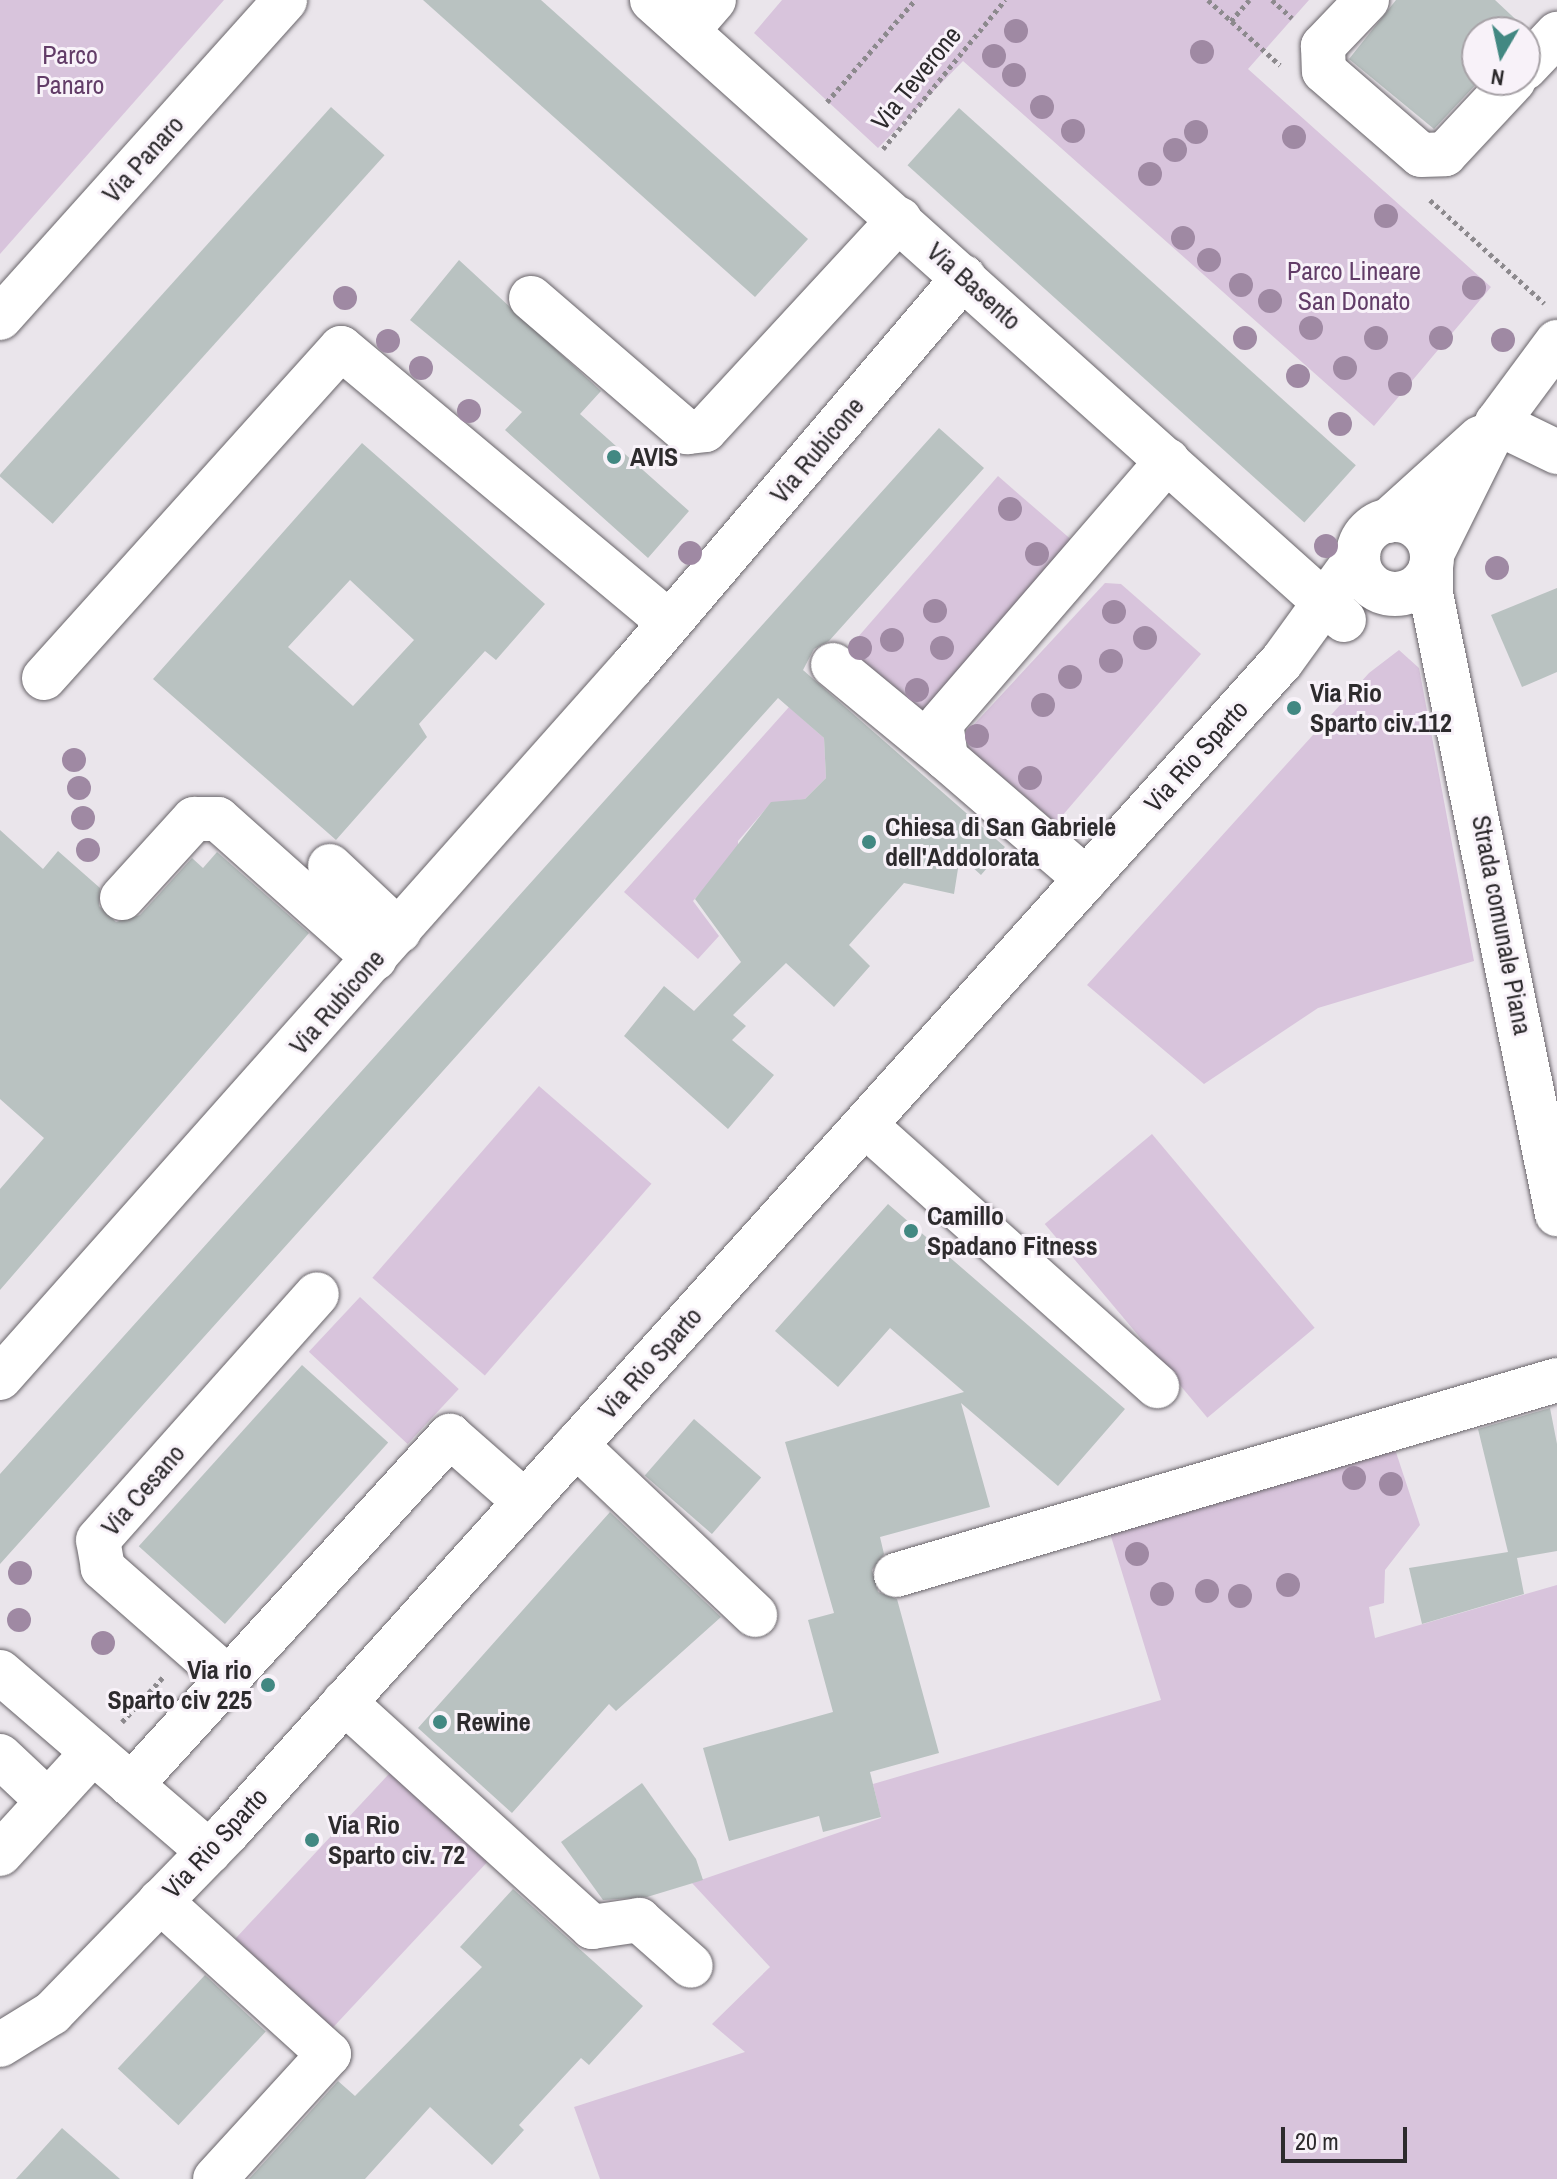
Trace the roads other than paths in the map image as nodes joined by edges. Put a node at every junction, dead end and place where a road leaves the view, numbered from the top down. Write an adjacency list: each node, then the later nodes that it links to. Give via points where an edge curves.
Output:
1 (285, 0): 11 (street, Via Panaro)
2 (652, 0): 4 (street, Via Basento)
3 (1367, 0): 7 (street, via 1323,46 1324,71 1421,155 1445,154)
4 (700, 15): 8 (street, Via Basento, via 801,132)
5 (1557, 34): 6 (street)
6 (1541, 51)
7 (1499, 96)
8 (900, 219): 9 (street, Via Basento); 10 (street, via 705,430 687,432)
9 (964, 277): 15 (street, Via Basento); 19 (street, Via Rubicone)
10 (531, 298)
11 (0, 318)
12 (1557, 342): 13 (street)
13 (1497, 423): 14 (street); 16 (street); 17 (street)
14 (1557, 452)
15 (1168, 460): 18 (street, Via Basento, via 1260,544); 22 (street, via 941,723)
16 (1388, 521): 17 (street, Strada comunale Piana, via 1412,524); 18 (street, via 1367,533)
17 (1415, 577): 18 (street, Via Rio Sparto); 28 (street, Strada comunale Piana, via 1424,610 1441,638)
18 (1343, 589): 24 (street, Via Rio Sparto)
19 (669, 622): 21 (street, via 341,348); 26 (street, Via Rubicone)
20 (833, 665): 22 (street)
21 (44, 678)
22 (946, 758): 24 (street)
23 (330, 866): 26 (street)
24 (1086, 879): 27 (street, Via Rio Sparto)
25 (122, 898): 26 (street, via 194,819 218,819)
26 (387, 945): 30 (street, Via Rubicone)
27 (865, 1125): 32 (street); 33 (street, Via Rio Sparto)
28 (1557, 1214)
29 (317, 1294): 38 (street, Via Cesano, via 98,1540 103,1568)
30 (0, 1378)
31 (1557, 1380): 35 (street)
32 (1157, 1386)
33 (576, 1445): 34 (street, Via Rio Sparto); 36 (street)
34 (525, 1502): 38 (street, via 450,1436); 39 (street, Via Rio Sparto)
35 (896, 1575)
36 (755, 1615)
37 (0, 1672): 40 (street)
38 (228, 1678): 42 (street)
39 (344, 1702): 44 (street, Via Rio Sparto); 47 (street, via 592,1927 639,1920)
40 (93, 1752): 42 (street); 43 (street)
41 (0, 1756): 43 (street)
42 (131, 1785): 44 (street)
43 (48, 1801): 45 (street)
44 (209, 1852): 46 (street, Via Rio Sparto)
45 (0, 1854)
46 (160, 1901): 48 (street, Via Rio Sparto, via 52,2013); 49 (street, via 329,2054)
47 (691, 1966)
48 (0, 2045)
49 (215, 2179)

